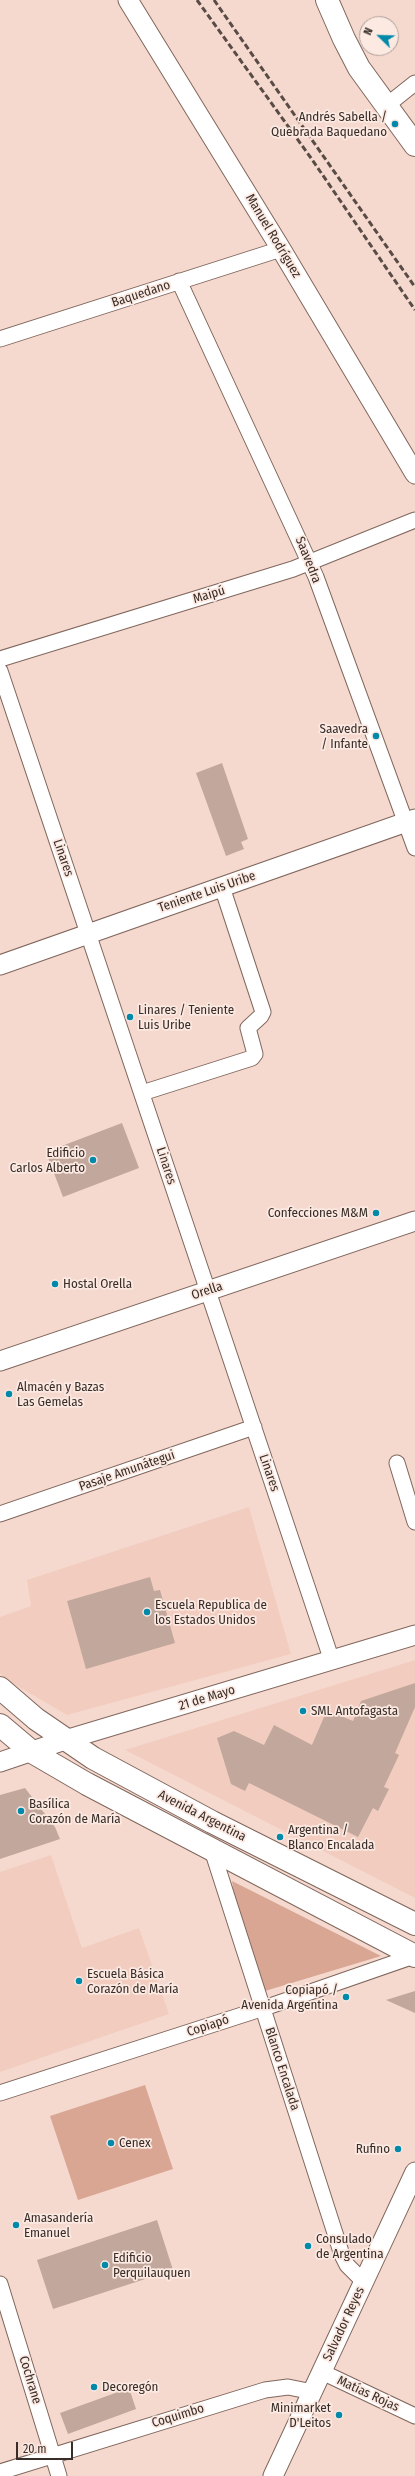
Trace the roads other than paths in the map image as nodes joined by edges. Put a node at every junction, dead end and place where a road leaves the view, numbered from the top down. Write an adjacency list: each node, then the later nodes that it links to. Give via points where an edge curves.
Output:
1 (128, 0): 6 (street, Manuel Rodríguez)
2 (327, 0): 4 (main road, via 351,53)
3 (415, 83): 4 (street)
4 (386, 106): 5 (main road)
5 (415, 146)
6 (281, 249): 7 (street, Baquedano); 9 (street, Manuel Rodríguez)
7 (179, 281): 8 (street, Baquedano); 11 (street, Saavedra)
8 (0, 339)
9 (415, 474)
10 (415, 520): 11 (street, Maipú)
11 (310, 563): 12 (street, Maipú); 14 (street, Saavedra)
12 (0, 659)
13 (0, 670): 17 (street, Linares)
14 (410, 820): 15 (street, Saavedra); 16 (street, Teniente Luis Uribe)
15 (415, 848)
16 (222, 887): 17 (street, Teniente Luis Uribe); 19 (street, via 263,1012 248,1028 255,1054 252,1058)
17 (88, 934): 18 (street, Teniente Luis Uribe); 19 (street, Linares)
18 (0, 965)
19 (142, 1093): 21 (street, Linares)
20 (415, 1221): 21 (street, Orella)
21 (208, 1291): 22 (street, Orella); 23 (street, Linares)
22 (0, 1361)
23 (254, 1427): 25 (street, Pasaje Amunátegui); 28 (street, Linares)
24 (397, 1463): 26 (street)
25 (0, 1514)
26 (415, 1522)
27 (415, 1635): 28 (street, 21 de Mayo)
28 (332, 1661): 31 (street, 21 de Mayo)
29 (0, 1688): 31 (main road, Avenida Argentina)
30 (0, 1725): 32 (main road, Avenida Argentina)
31 (65, 1740): 32 (street, 21 de Mayo); 35 (main road, Avenida Argentina, via 212,1822)
32 (32, 1752): 33 (street, 21 de Mayo); 34 (main road, Avenida Argentina)
33 (0, 1762)
34 (212, 1850): 36 (main road, Avenida Argentina); 37 (street, Blanco Encalada)
35 (415, 1924)
36 (415, 1956): 37 (street, Copiapó)
37 (263, 2008): 38 (street, Copiapó); 40 (street, Blanco Encalada, via 342,2255)
38 (0, 2093)
39 (415, 2172): 40 (street, Salvador Reyes)
40 (364, 2282): 42 (street, Salvador Reyes)
41 (0, 2284): 45 (street, Cochrane)
42 (322, 2372): 43 (street, Salvador Reyes); 44 (street, Matías Rojas)
43 (313, 2392): 45 (street, Coquimbo, via 288,2387 265,2390); 48 (street, Salvador Reyes)
44 (415, 2416)
45 (53, 2455): 46 (street, Coquimbo); 47 (street, Cochrane)
46 (0, 2472)
47 (59, 2476)
48 (273, 2476)

